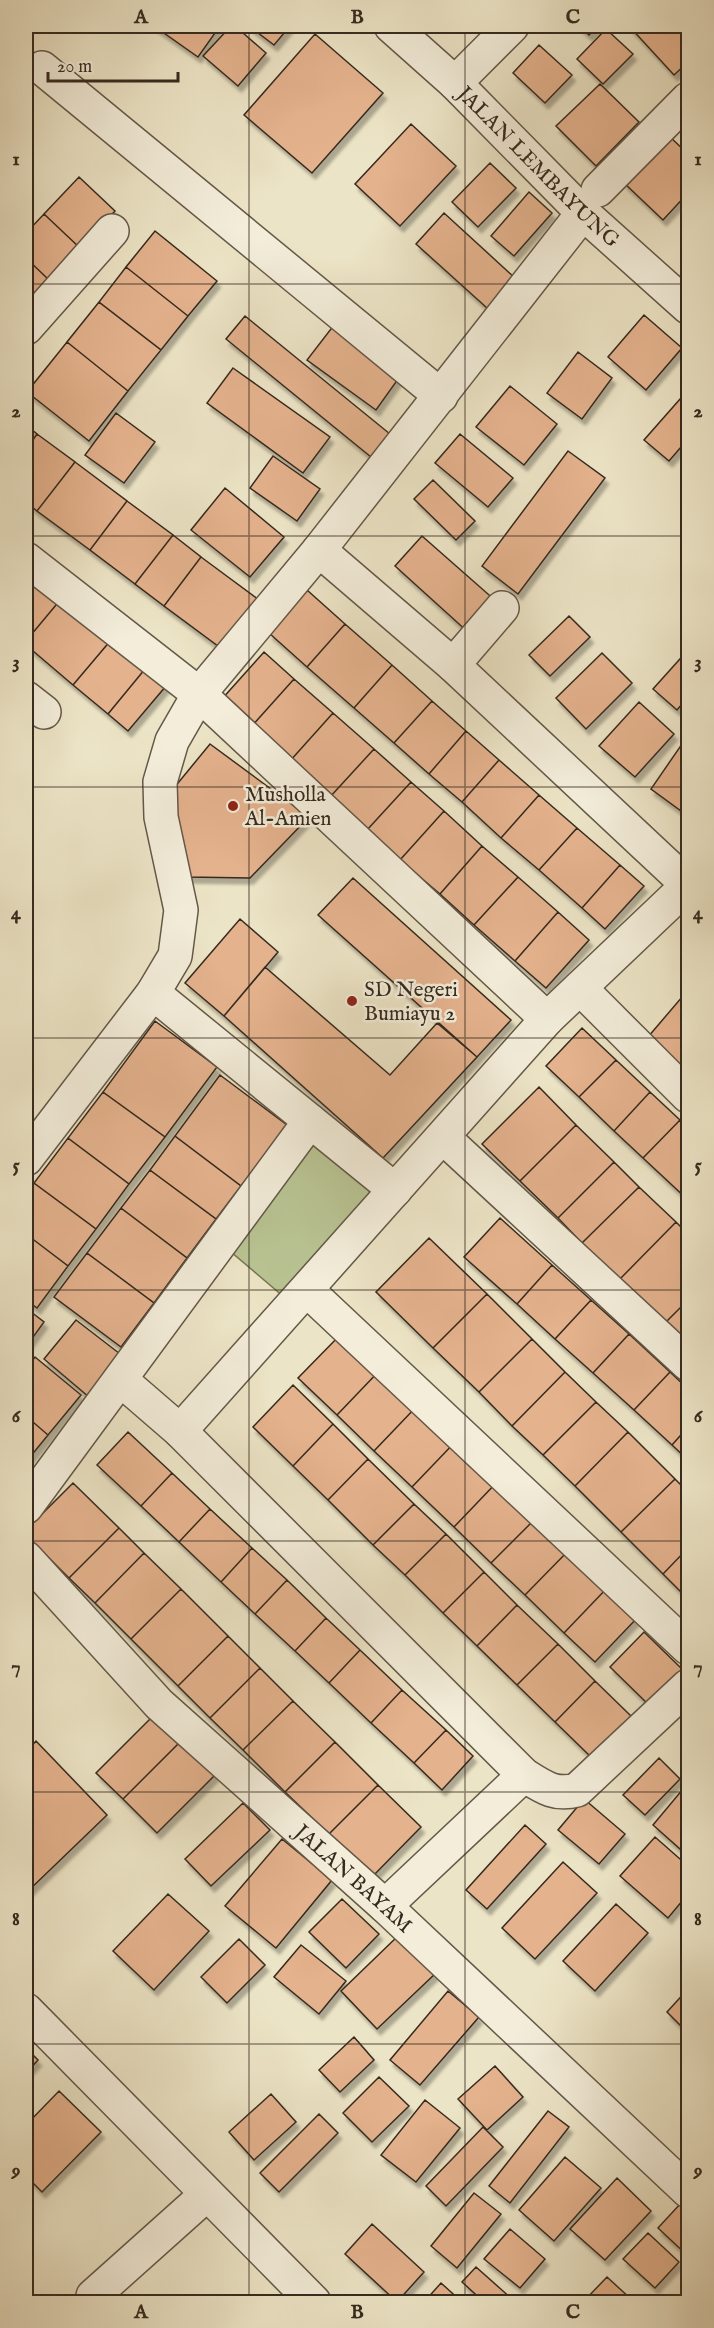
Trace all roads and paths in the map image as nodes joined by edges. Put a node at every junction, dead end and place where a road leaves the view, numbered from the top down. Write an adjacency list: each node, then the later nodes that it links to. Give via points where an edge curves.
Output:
1 (391, 26): 4 (street, JALAN LEMBAYUNG)
2 (512, 26): 4 (street)
3 (42, 68): 10 (street)
4 (455, 83): 6 (street, JALAN LEMBAYUNG)
5 (688, 99): 6 (street)
6 (591, 201): 8 (street, JALAN LEMBAYUNG); 10 (street)
7 (112, 231): 9 (street)
8 (688, 307)
9 (26, 328)
10 (441, 396): 11 (street)
11 (319, 550): 14 (street); 15 (street)
12 (26, 559): 15 (street)
13 (502, 608): 14 (street)
14 (453, 665): 16 (street)
15 (198, 694): 18 (street, via 172,741 160,782 162,817 181,910 175,956); 19 (street)
16 (688, 885): 17 (street)
17 (579, 988): 19 (street); 20 (street)
18 (153, 993): 21 (street); 23 (street)
19 (547, 1019): 22 (street)
20 (688, 1096)
21 (310, 1121): 24 (street); 27 (street)
22 (444, 1138): 24 (street); 26 (street)
23 (26, 1159)
24 (394, 1190): 25 (street)
25 (307, 1290): 28 (street); 31 (street)
26 (688, 1364)
27 (121, 1380): 28 (street); 29 (street)
28 (180, 1431): 33 (street)
29 (26, 1507)
30 (26, 1558): 34 (street, JALAN BAYAM, via 159,1704)
31 (688, 1648)
32 (688, 1686): 33 (street, via 577,1790 564,1794 549,1791)
33 (524, 1776): 34 (street)
34 (385, 1906): 36 (street, JALAN BAYAM)
35 (26, 2010): 37 (street)
36 (688, 2191)
37 (207, 2194): 38 (street); 39 (street)
38 (93, 2296)
39 (314, 2302)

